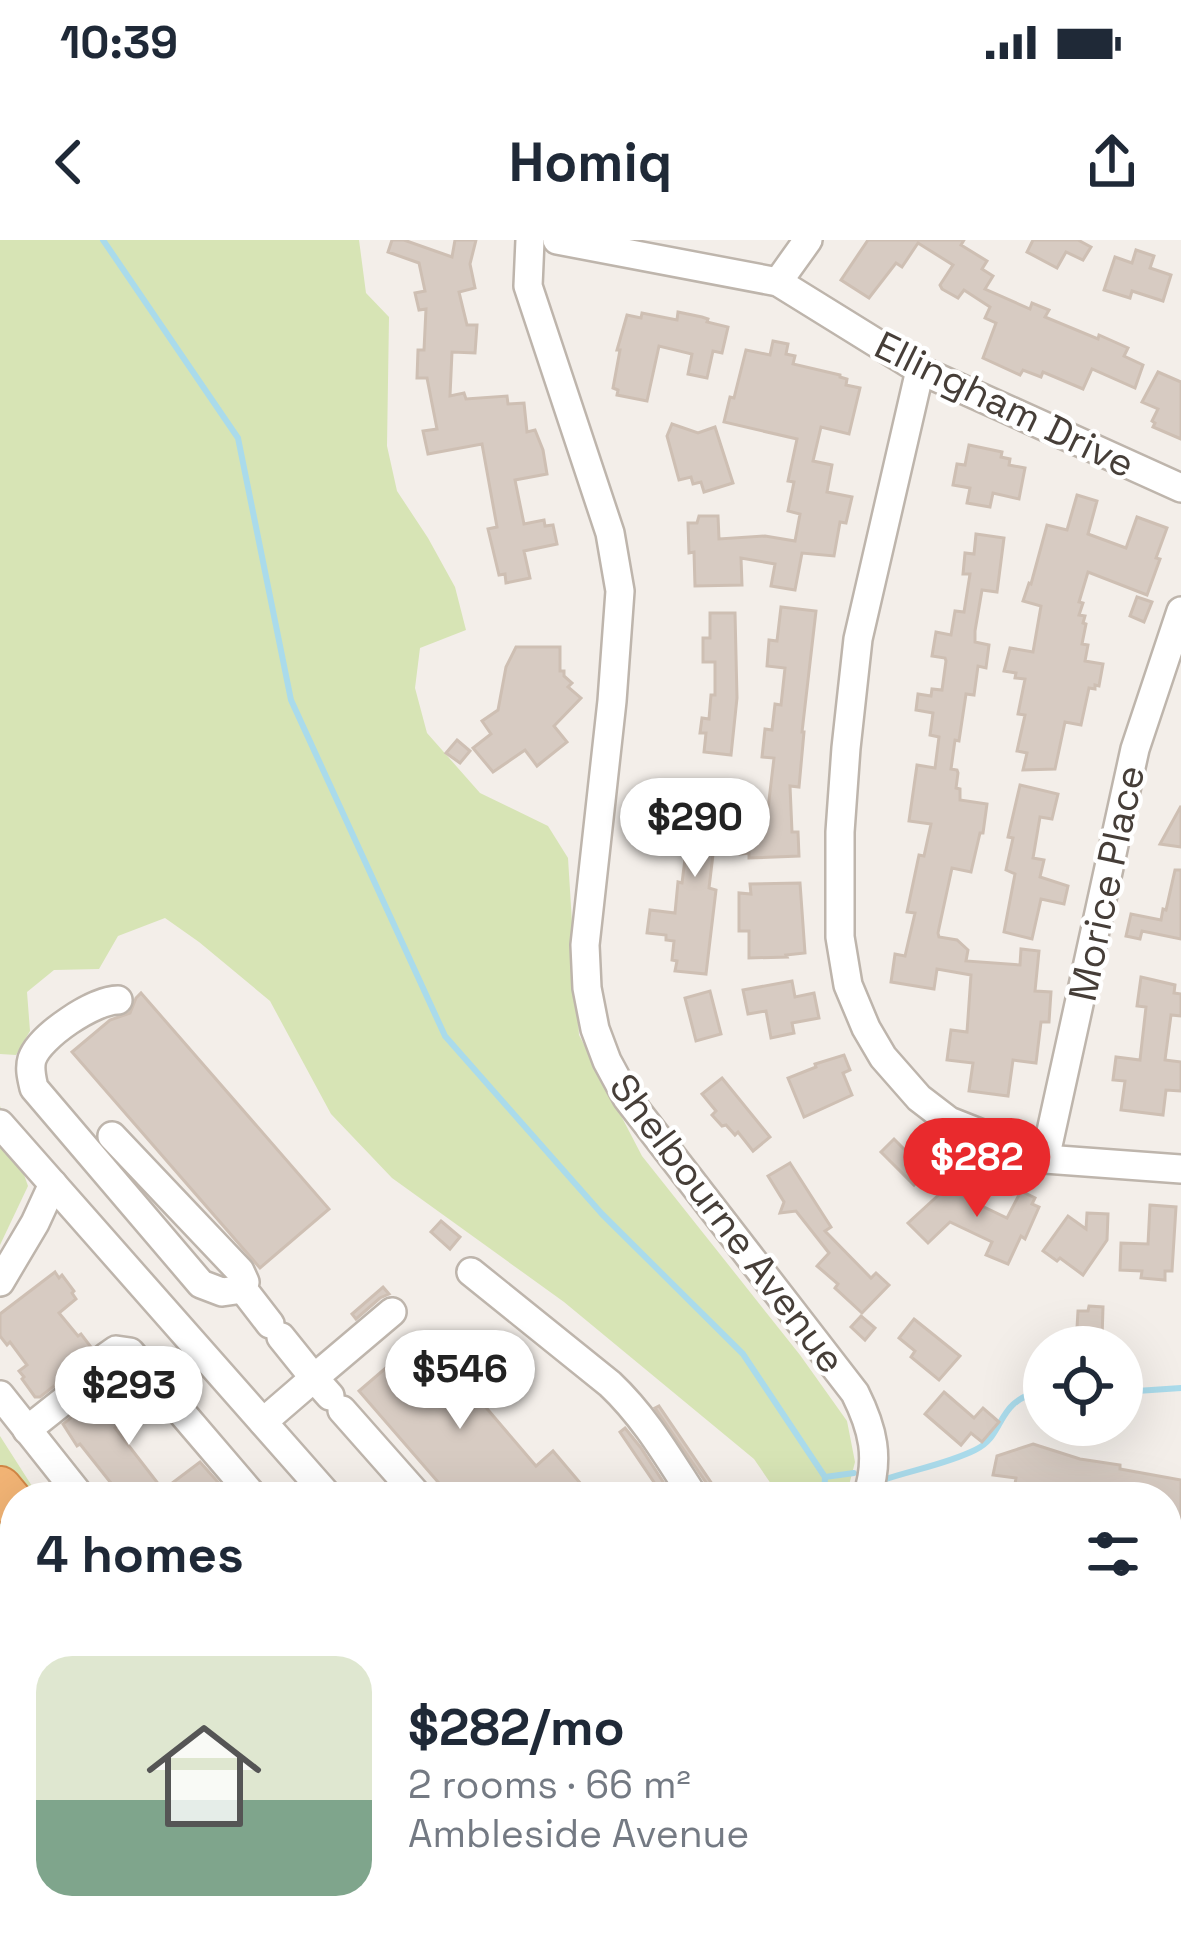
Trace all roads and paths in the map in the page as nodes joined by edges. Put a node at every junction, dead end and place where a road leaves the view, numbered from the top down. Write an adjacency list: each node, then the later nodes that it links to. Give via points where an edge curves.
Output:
1 (530, 240): 27 (street, Shelbourne Avenue, via 528,286 610,533 620,590 585,945 595,1029 627,1098 855,1393 874,1439)
2 (557, 240): 4 (street, Ellingham Drive)
3 (808, 240): 4 (street)
4 (778, 283): 5 (street, Ellingham Drive)
5 (920, 370): 6 (street, Ellingham Drive); 11 (street, via 858,639 840,937 866,1028 919,1098 949,1121)
6 (1181, 488)
7 (1181, 611): 11 (street, Morice Place, via 1135,749)
8 (118, 1000): 16 (street, via 87,1009 42,1044 32,1058 34,1088 200,1284)
9 (0, 1124): 13 (street)
10 (112, 1136): 16 (street, via 240,1271)
11 (1046, 1159): 12 (street)
12 (1181, 1169)
13 (53, 1184): 15 (street); 20 (street)
14 (471, 1272): 26 (street, via 632,1404)
15 (0, 1282)
16 (243, 1289): 19 (street)
17 (392, 1312): 19 (street)
18 (0, 1395): 21 (street)
19 (328, 1395): 20 (street); 25 (street)
20 (263, 1422): 24 (street)
21 (27, 1430): 22 (street); 23 (street, via 123,1349)
22 (69, 1482)
23 (241, 1482)
24 (316, 1482)
25 (406, 1482)
26 (684, 1482)
27 (870, 1482)

